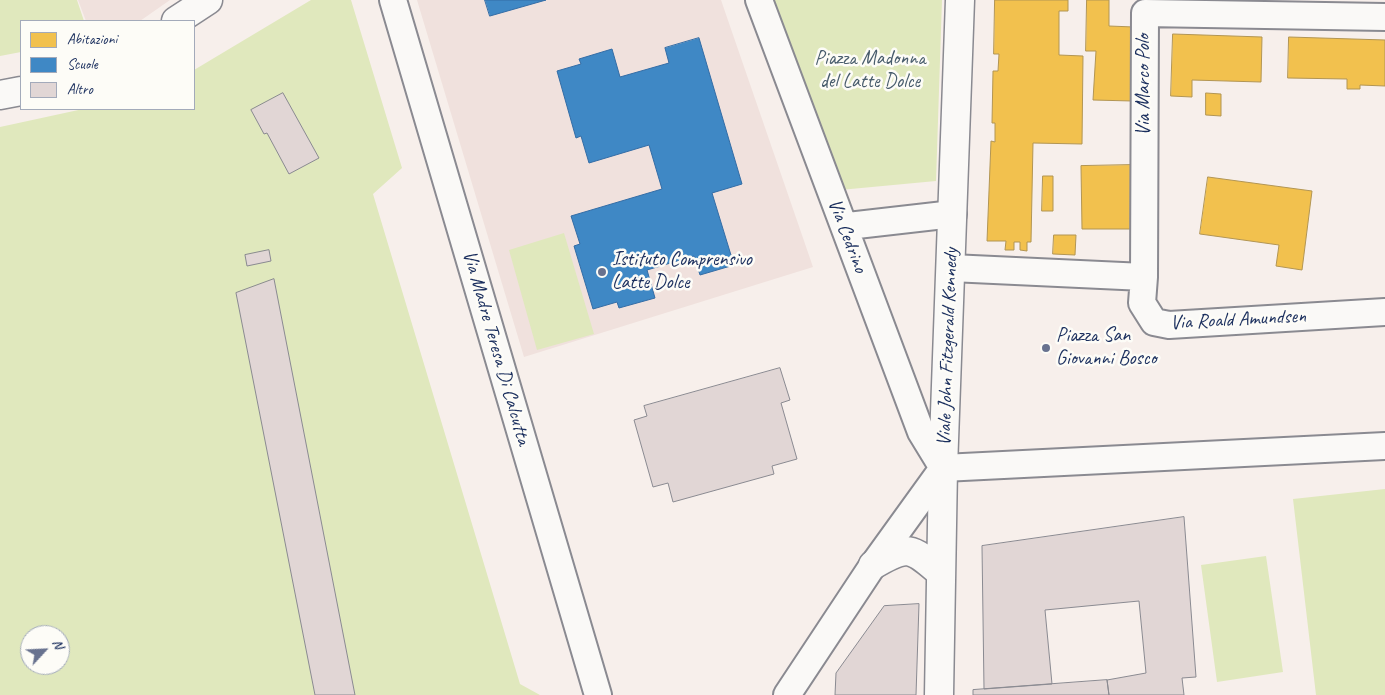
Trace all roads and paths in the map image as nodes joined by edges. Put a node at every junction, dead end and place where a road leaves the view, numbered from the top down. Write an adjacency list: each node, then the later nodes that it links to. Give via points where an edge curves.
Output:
1 (208, 0): 6 (street)
2 (393, 0): 18 (street, Via Madre Teresa Di Calcutta)
3 (759, 0): 15 (street, Via Cedrino, via 921,432)
4 (960, 0): 9 (street, Viale John Fitzgerald Kennedy)
5 (1370, 11): 12 (street, Via Marco Polo, via 1145,13)
6 (178, 20)
7 (20, 91): 8 (street)
8 (0, 95)
9 (953, 214): 10 (street); 11 (street, Viale John Fitzgerald Kennedy)
10 (848, 226)
11 (951, 268): 12 (street); 15 (street, Viale John Fitzgerald Kennedy)
12 (1144, 277): 13 (street, Via Roald Amundsen, via 1142,303 1154,322 1169,325)
13 (1385, 312)
14 (1385, 446): 15 (street)
15 (943, 468): 16 (street); 17 (street, Viale John Fitzgerald Kennedy)
16 (873, 565): 17 (street, via 893,553 908,551 919,554); 19 (street)
17 (941, 573): 20 (street, Viale John Fitzgerald Kennedy)
18 (598, 695)
19 (787, 695)
20 (939, 695)

